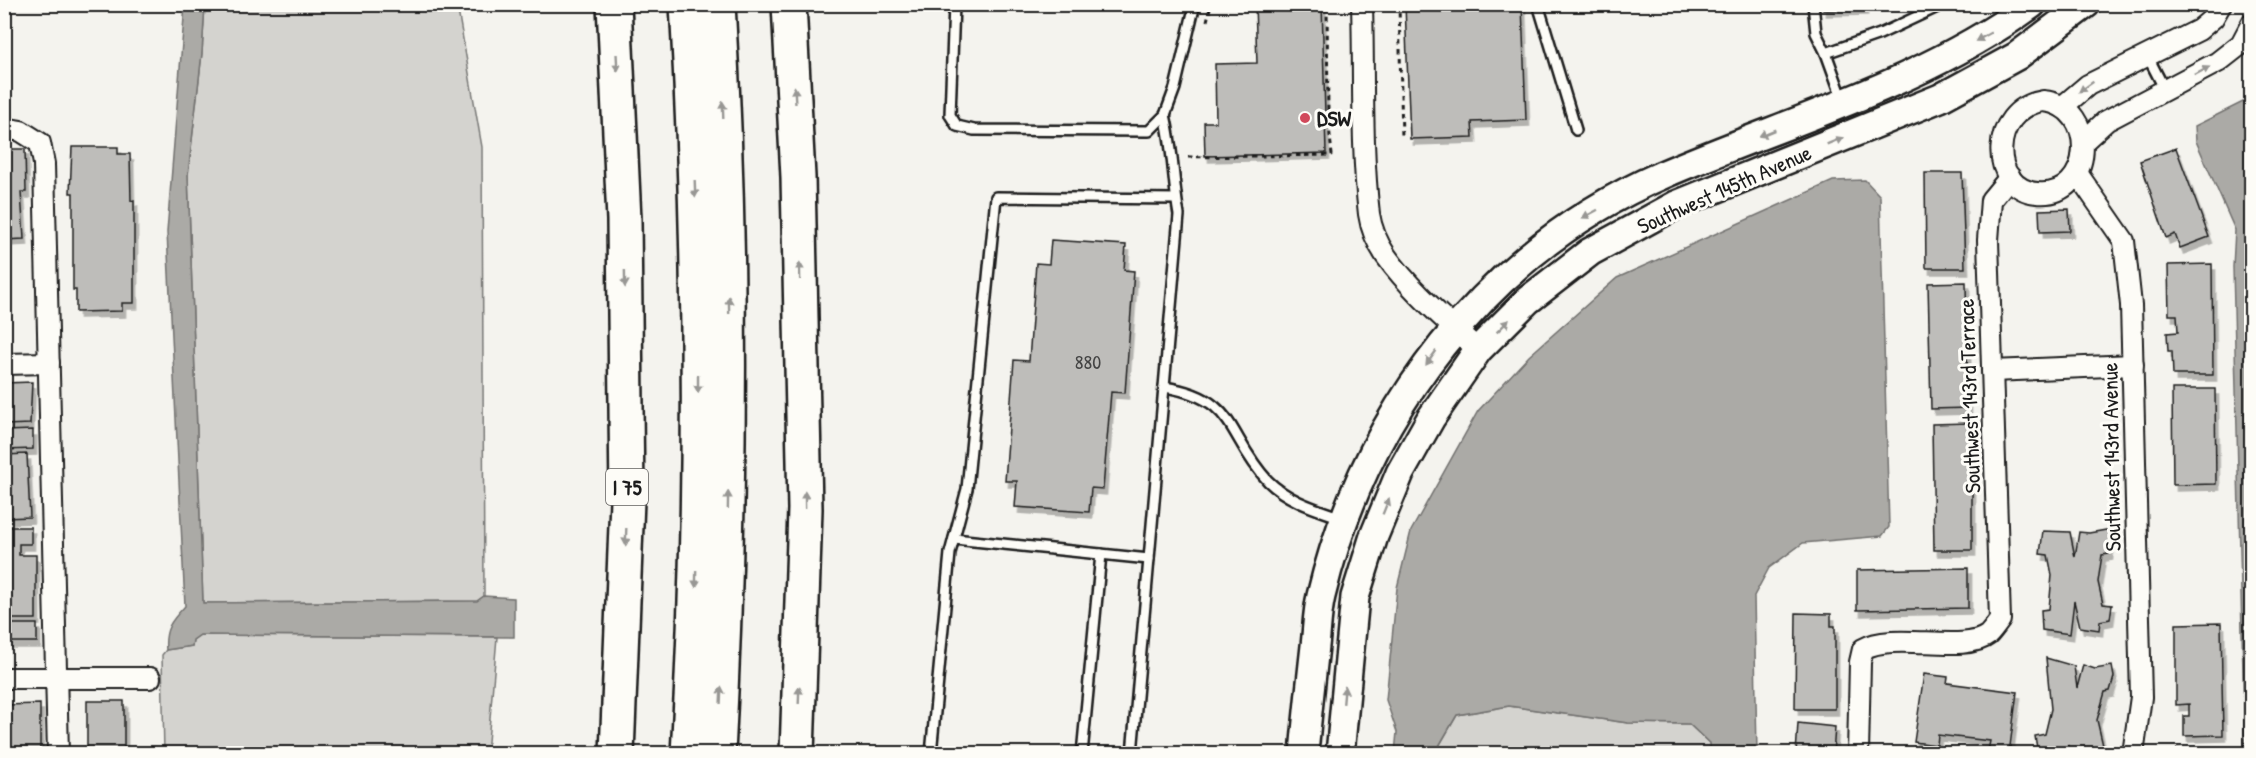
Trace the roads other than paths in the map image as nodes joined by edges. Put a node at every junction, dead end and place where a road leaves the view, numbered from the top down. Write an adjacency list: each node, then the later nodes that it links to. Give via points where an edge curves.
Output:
1 (614, 4): 42 (highway, I 75, one-way to 42, via 624,220 627,500)
2 (687, 4): 43 (highway, one-way to 43, via 699,394)
3 (718, 4): 44 (highway, one-way to 3, via 728,541 729,394 727,206)
4 (789, 4): 45 (highway, one-way to 4, via 805,509 798,177)
5 (954, 4): 20 (lane, via 950,115 957,126 974,130 1149,131)
6 (1195, 4): 20 (lane)
7 (1362, 4): 27 (street, via 1365,135 1373,230 1386,255)
8 (1538, 4): 22 (lane)
9 (1813, 4): 15 (lane, via 1816,33)
10 (1944, 4): 15 (lane, via 1880,34)
11 (2032, 4): 18 (street, Southwest 145th Avenue, one-way to 18, via 2000,28 1928,68)
12 (2086, 4): 28 (street, Southwest 145th Avenue, one-way to 12, via 1528,300 1590,252 1676,205 1940,98 2017,56)
13 (2221, 4): 16 (street, via 2199,30)
14 (2252, 23): 17 (street, one-way to 14, via 2218,62 2241,44)
15 (1826, 53): 18 (lane)
16 (2147, 56): 17 (lane); 19 (street, one-way to 19, via 2088,85)
17 (2165, 90): 23 (street, via 2106,121)
18 (1844, 102): 27 (street, Southwest 145th Avenue, one-way to 27, via 1659,176 1574,222 1507,274)
19 (2062, 107): 23 (street, via 2073,116); 25 (street, via 2048,102 2030,104 2012,116 2003,133 2001,150)
20 (1165, 115): 26 (lane, via 1173,150)
21 (4, 128): 29 (street, via 21,131 40,143 44,164)
22 (1576, 130)
23 (2084, 141): 24 (street, via 2084,156)
24 (2077, 173): 25 (street, via 2066,186 2052,193 2036,194 2021,188); 31 (street, Southwest 143rd Avenue, via 2124,241)
25 (2010, 177): 32 (street, Southwest 143rd Terrace, via 1991,200 1988,240)
26 (1176, 199): 33 (lane, via 1179,215); 35 (lane, via 996,197 967,489)
27 (1454, 328): 28 (street); 34 (street, Southwest 145th Avenue, one-way to 34, via 1405,395)
28 (1478, 350): 50 (street, Southwest 145th Avenue, one-way to 28, via 1355,597 1374,536 1400,474 1431,418)
29 (49, 363): 30 (street); 39 (street)
30 (4, 364)
31 (2133, 365): 32 (street); 52 (street, Southwest 143rd Avenue, via 2141,697)
32 (1992, 371): 51 (street, Southwest 143rd Terrace, via 2000,620 1986,636 1968,641 1867,647 1860,662)
33 (1164, 387): 34 (lane, via 1213,404 1224,413 1269,482 1303,504); 37 (lane)
34 (1344, 518): 49 (street, Southwest 145th Avenue, via 1320,597)
35 (954, 539): 36 (lane); 46 (lane)
36 (1101, 554): 37 (lane); 47 (lane)
37 (1149, 559): 48 (lane)
38 (4, 678): 39 (street)
39 (57, 678): 40 (street); 41 (street)
40 (150, 678)
41 (58, 753)
42 (617, 753)
43 (688, 753)
44 (718, 753)
45 (797, 753)
46 (931, 753)
47 (1082, 753)
48 (1132, 753)
49 (1304, 753)
50 (1340, 753)
51 (1858, 753)
52 (2133, 753)

